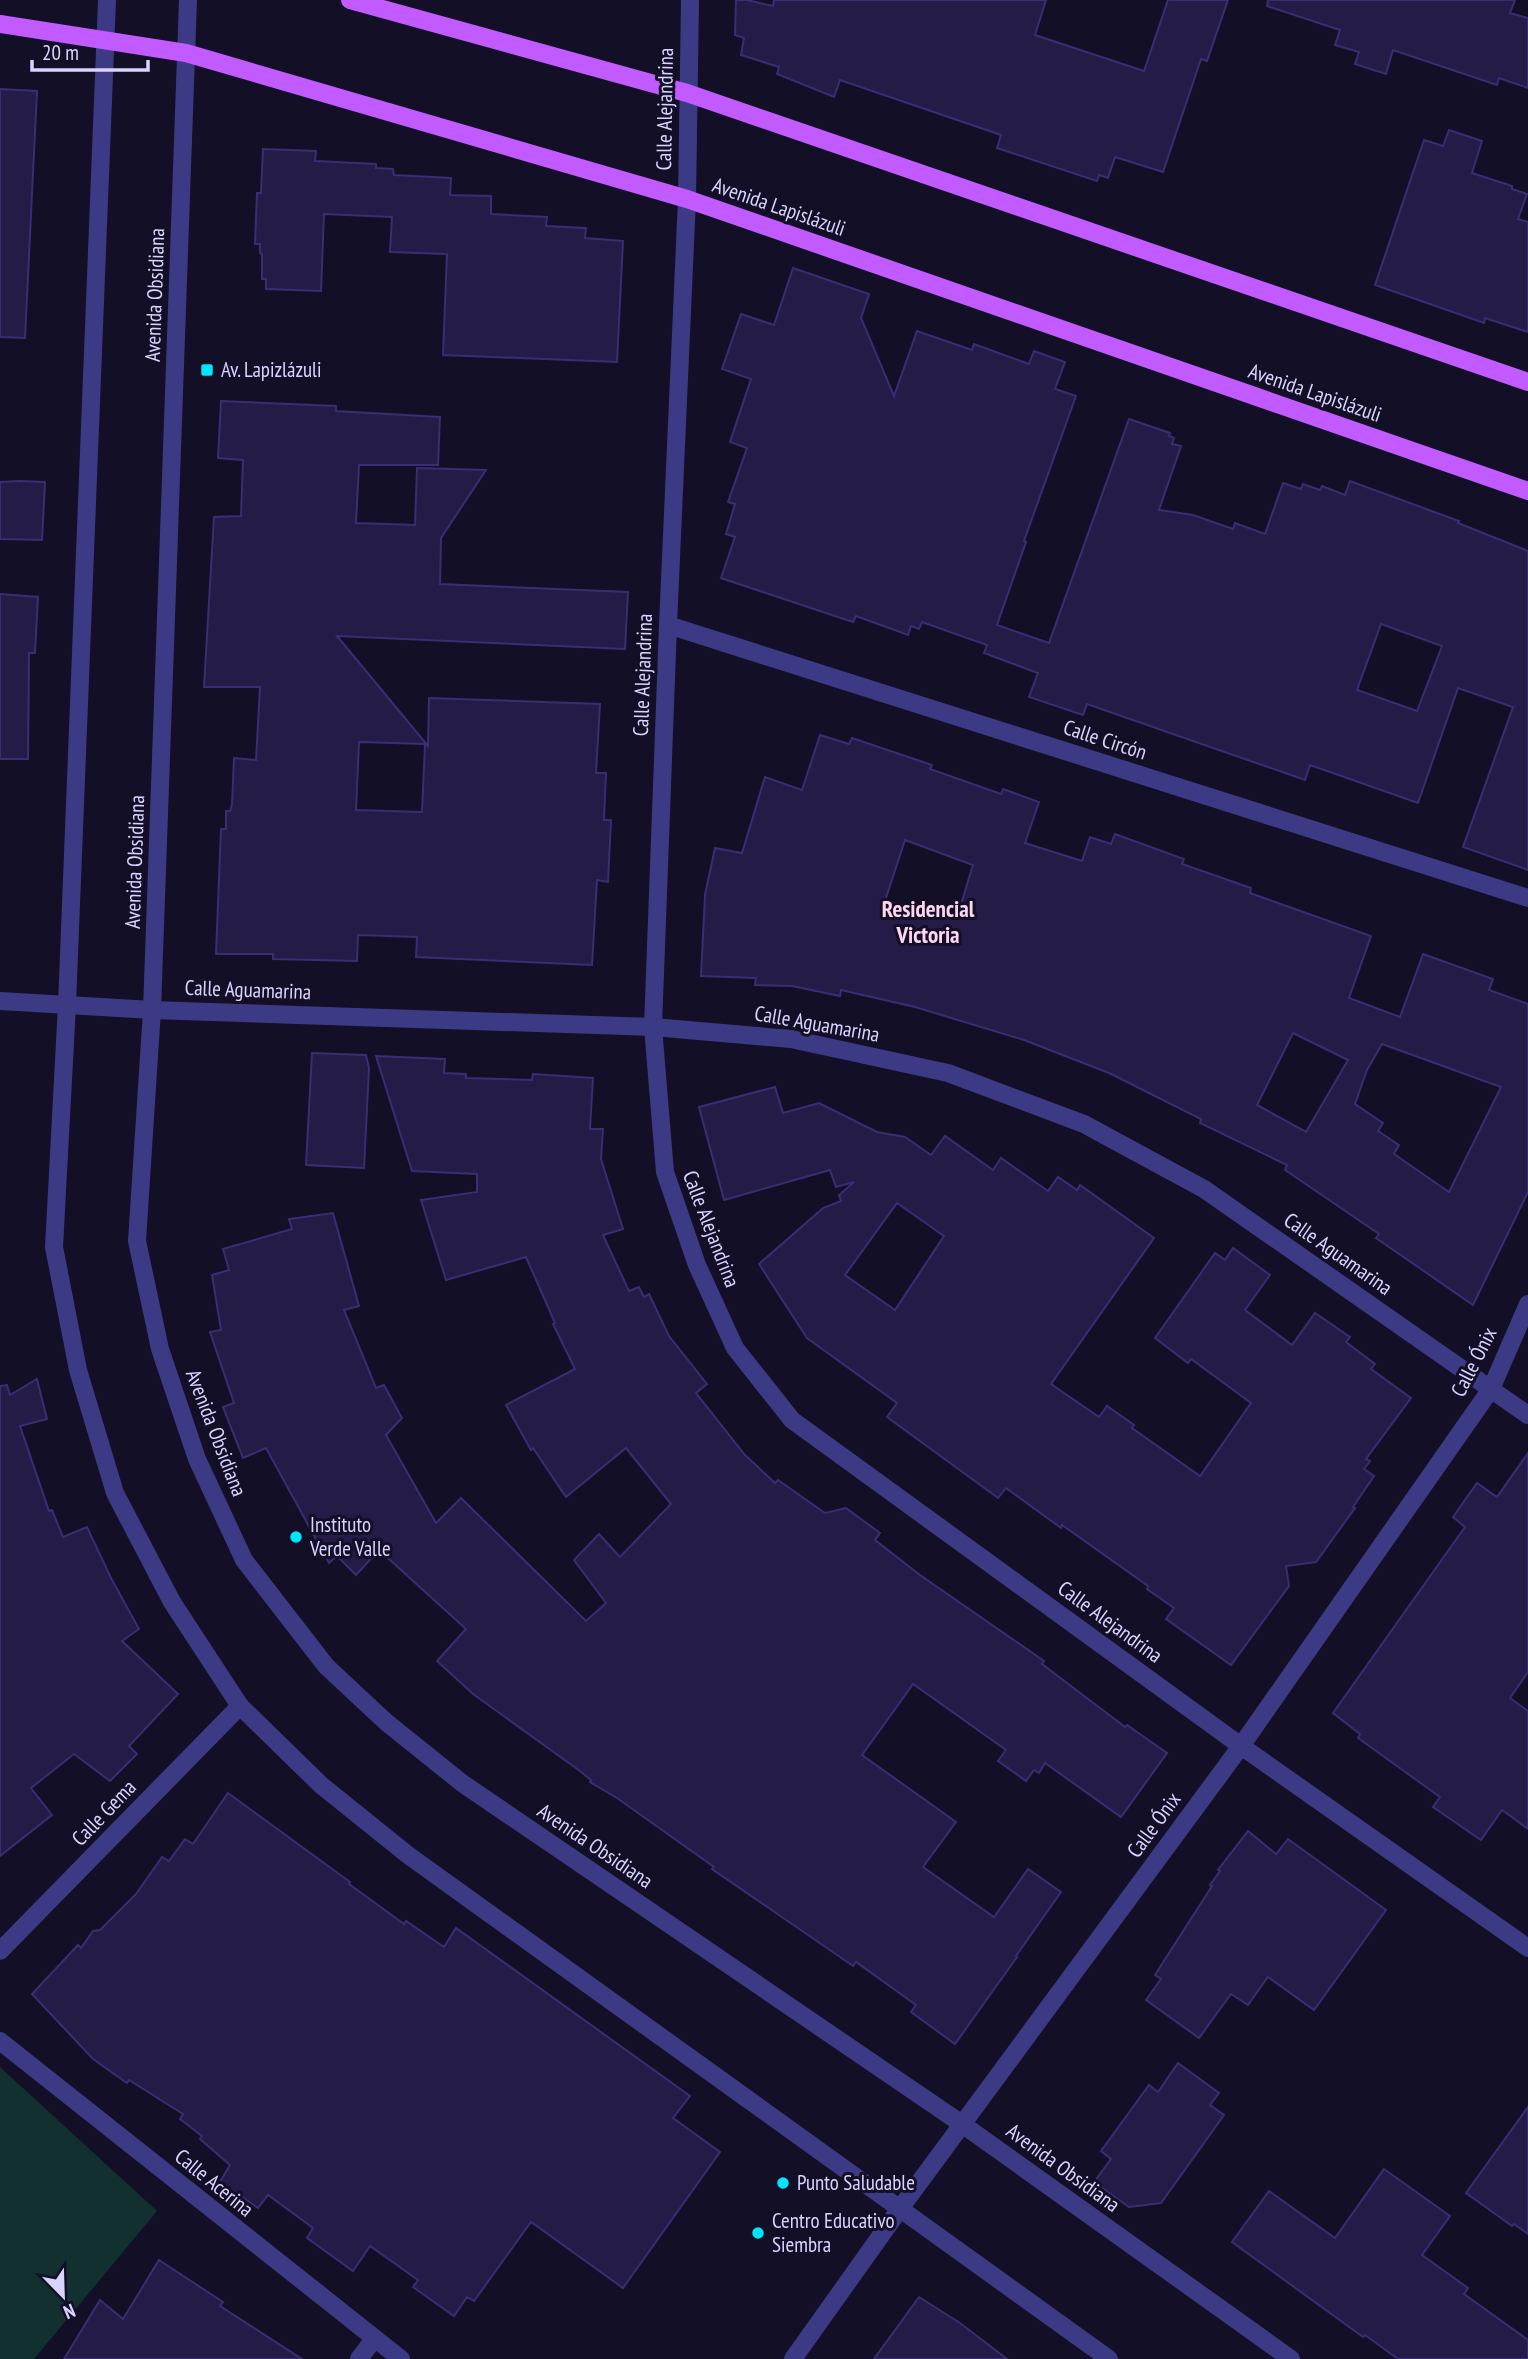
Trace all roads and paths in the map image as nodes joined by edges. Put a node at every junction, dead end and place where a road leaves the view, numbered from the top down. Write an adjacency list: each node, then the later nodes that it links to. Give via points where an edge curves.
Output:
1 (107, 0): 6 (street)
2 (188, 0): 7 (street, Avenida Obsidiana)
3 (350, 0): 8 (main road)
4 (690, 0): 8 (street, Calle Alejandrina)
5 (0, 24): 6 (main road, Avenida Lapislázuli)
6 (105, 42): 7 (main road, Avenida Lapislázuli); 15 (street)
7 (186, 53): 9 (main road, Avenida Lapislázuli); 16 (street, Avenida Obsidiana)
8 (687, 93): 9 (street, Calle Alejandrina); 10 (main road)
9 (687, 199): 11 (main road, Avenida Lapislázuli); 12 (street, Calle Alejandrina)
10 (1528, 382)
11 (1528, 491)
12 (668, 625): 13 (street, Calle Circón); 17 (street, Calle Alejandrina)
13 (1528, 898)
14 (0, 1001): 15 (street, Calle Aguamarina)
15 (67, 1005): 16 (street, Calle Aguamarina); 21 (street, via 54,1247 78,1370 115,1493 172,1602)
16 (152, 1010): 17 (street, Calle Aguamarina); 26 (street, Avenida Obsidiana, via 137,1241 160,1349 197,1459 244,1560 326,1666 462,1783)
17 (653, 1027): 19 (street, Calle Aguamarina, via 791,1039 948,1073 1084,1124 1204,1189); 22 (street, Calle Alejandrina, via 665,1172 697,1265 735,1348 792,1420)
18 (1528, 1304): 19 (street, Calle Ónix)
19 (1490, 1389): 20 (street, Calle Aguamarina); 22 (street, Calle Ónix)
20 (1528, 1415)
21 (240, 1706): 24 (street, Calle Gema); 27 (street, via 321,1785 408,1855)
22 (1241, 1746): 23 (street, Calle Alejandrina); 26 (street, Calle Ónix)
23 (1528, 1948)
24 (0, 1951)
25 (0, 2041): 28 (street, Calle Acerina)
26 (962, 2124): 27 (street, Calle Ónix); 33 (street, Avenida Obsidiana)
27 (899, 2210): 31 (street, Calle Ónix); 32 (street)
28 (374, 2339): 29 (street); 30 (street, Calle Acerina)
29 (359, 2359)
30 (401, 2359)
31 (793, 2359)
32 (1109, 2359)
33 (1291, 2359)

